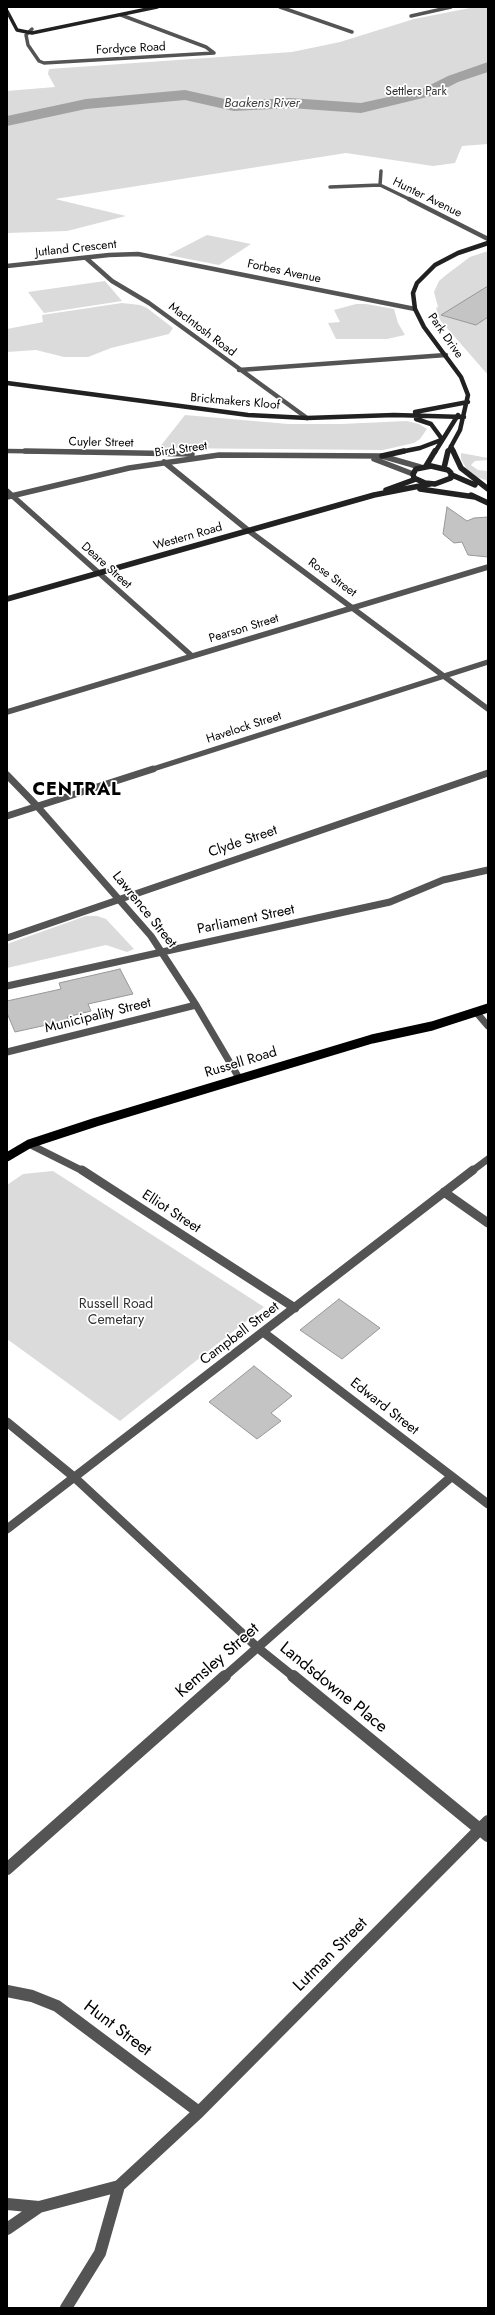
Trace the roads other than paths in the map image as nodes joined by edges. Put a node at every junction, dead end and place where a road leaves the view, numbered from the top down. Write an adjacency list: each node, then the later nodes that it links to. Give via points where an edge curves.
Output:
1 (157, 7): 5 (street)
2 (280, 7): 10 (street)
3 (451, 7): 6 (street)
4 (7, 11): 7 (street)
5 (121, 15): 8 (street); 11 (street, Fordyce Road, via 212,49 214,53 49,64 39,62 28,45)
6 (412, 16)
7 (14, 23): 9 (street); 11 (street, via 17,30)
8 (64, 27): 9 (street); 11 (street)
9 (32, 29): 11 (street)
10 (352, 32)
11 (27, 33)
12 (381, 171): 13 (street)
13 (380, 186): 14 (street, Hunter Avenue); 15 (street, Hunter Avenue)
14 (330, 187)
15 (488, 239)
16 (488, 243): 20 (street, Park Drive, via 458,253 425,273 413,293)
17 (148, 255): 18 (street, Jutland Crescent); 20 (street, Forbes Avenue)
18 (86, 258): 19 (street, Jutland Crescent); 22 (street, MacIntosh Road, via 112,281 154,306)
19 (7, 266)
20 (415, 309): 21 (street, Park Drive, via 424,327)
21 (446, 355): 22 (street); 24 (street, Park Drive, via 465,384)
22 (239, 370): 30 (street, MacIntosh Road)
23 (7, 383): 30 (street, Brickmakers Kloof, via 216,412)
24 (468, 402): 25 (street); 26 (street)
25 (464, 411): 28 (street); 29 (street)
26 (394, 415): 27 (street, Brickmakers Kloof); 28 (street, Brickmakers Kloof)
27 (373, 416): 30 (street, Brickmakers Kloof); 31 (street, via 424,421 431,424)
28 (455, 417): 29 (street, Brickmakers Kloof); 31 (street)
29 (464, 417): 32 (street)
30 (307, 418)
31 (441, 439): 36 (street, via 420,448); 38 (street)
32 (451, 446): 39 (street); 46 (street, via 461,468)
33 (7, 451): 34 (street, Cuyler Street)
34 (219, 455): 35 (street, Bird Street); 37 (street, Bird Street)
35 (362, 455): 36 (street, Bird Street); 40 (street, Bird Street)
36 (382, 456): 38 (street, Bird Street)
37 (164, 462): 49 (street, Bird Street, via 90,476); 52 (street, Rose Street)
38 (423, 467): 39 (street); 40 (street)
39 (444, 468): 41 (street)
40 (413, 474): 42 (street)
41 (452, 475): 43 (street, via 449,480); 46 (street)
42 (416, 479): 44 (street); 48 (street, Western Road)
43 (439, 483): 44 (street, Western Road); 50 (street)
44 (430, 484): 45 (street, Western Road)
45 (403, 490): 48 (street, Western Road); 50 (street, via 435,490)
46 (488, 490)
47 (7, 491): 49 (street, Deare Street)
48 (374, 495): 52 (street, Western Road)
49 (10, 497): 54 (street, Deare Street)
50 (475, 497): 51 (street)
51 (488, 503)
52 (250, 531): 54 (street, Western Road); 56 (street, Rose Street)
53 (488, 567): 56 (street, Pearson Street)
54 (98, 574): 55 (street, Western Road); 57 (street, Deare Street)
55 (7, 599)
56 (354, 608): 57 (street, Pearson Street); 59 (street, Rose Street)
57 (192, 656): 61 (street, Pearson Street)
58 (488, 662): 59 (street, Havelock Street)
59 (445, 676): 60 (street, Rose Street); 64 (street, Havelock Street)
60 (488, 709)
61 (7, 712)
62 (488, 773): 67 (street, Clyde Street)
63 (7, 775): 64 (street, Lawrence Street)
64 (37, 806): 65 (street, Havelock Street); 67 (street, Lawrence Street)
65 (7, 816)
66 (488, 870): 69 (street, Parliament Street, via 443,880 390,902)
67 (120, 898): 68 (street, Clyde Street); 69 (street, Lawrence Street)
68 (7, 938)
69 (161, 952): 70 (street, Parliament Street); 71 (street, Lawrence Street)
70 (7, 986)
71 (196, 1004): 75 (street, Municipality Street); 76 (street, Lawrence Street)
72 (488, 1008): 73 (main road, Russell Road)
73 (476, 1012): 74 (street); 76 (main road, Russell Road)
74 (488, 1026)
75 (7, 1052)
76 (239, 1078): 77 (main road, Russell Road)
77 (29, 1144): 78 (main road, Russell Road); 82 (street, Elliot Street, via 83,1171)
78 (7, 1157)
79 (488, 1159): 80 (street, Campbell Street)
80 (444, 1192): 81 (street); 82 (street, Campbell Street)
81 (488, 1223)
82 (295, 1308): 83 (street, Campbell Street)
83 (263, 1332): 85 (street, Campbell Street); 86 (street, Edward Street)
84 (7, 1422): 85 (street, Landsdowne Place)
85 (74, 1477): 88 (street, Campbell Street); 89 (street, Landsdowne Place)
86 (451, 1477): 87 (street, Edward Street); 89 (street, Kemsley Street)
87 (488, 1504)
88 (7, 1528)
89 (258, 1648): 90 (street, Landsdowne Place); 91 (street, Kemsley Street)
90 (485, 1829): 93 (street, Lutman Street)
91 (7, 1869)
92 (7, 1991): 93 (street, Hunt Street, via 32,1996 57,2006)
93 (199, 2112): 94 (street, Lutman Street)
94 (119, 2186): 96 (street); 98 (street, via 100,2253)
95 (7, 2204): 96 (street)
96 (39, 2207): 97 (street)
97 (7, 2229)
98 (66, 2308)

